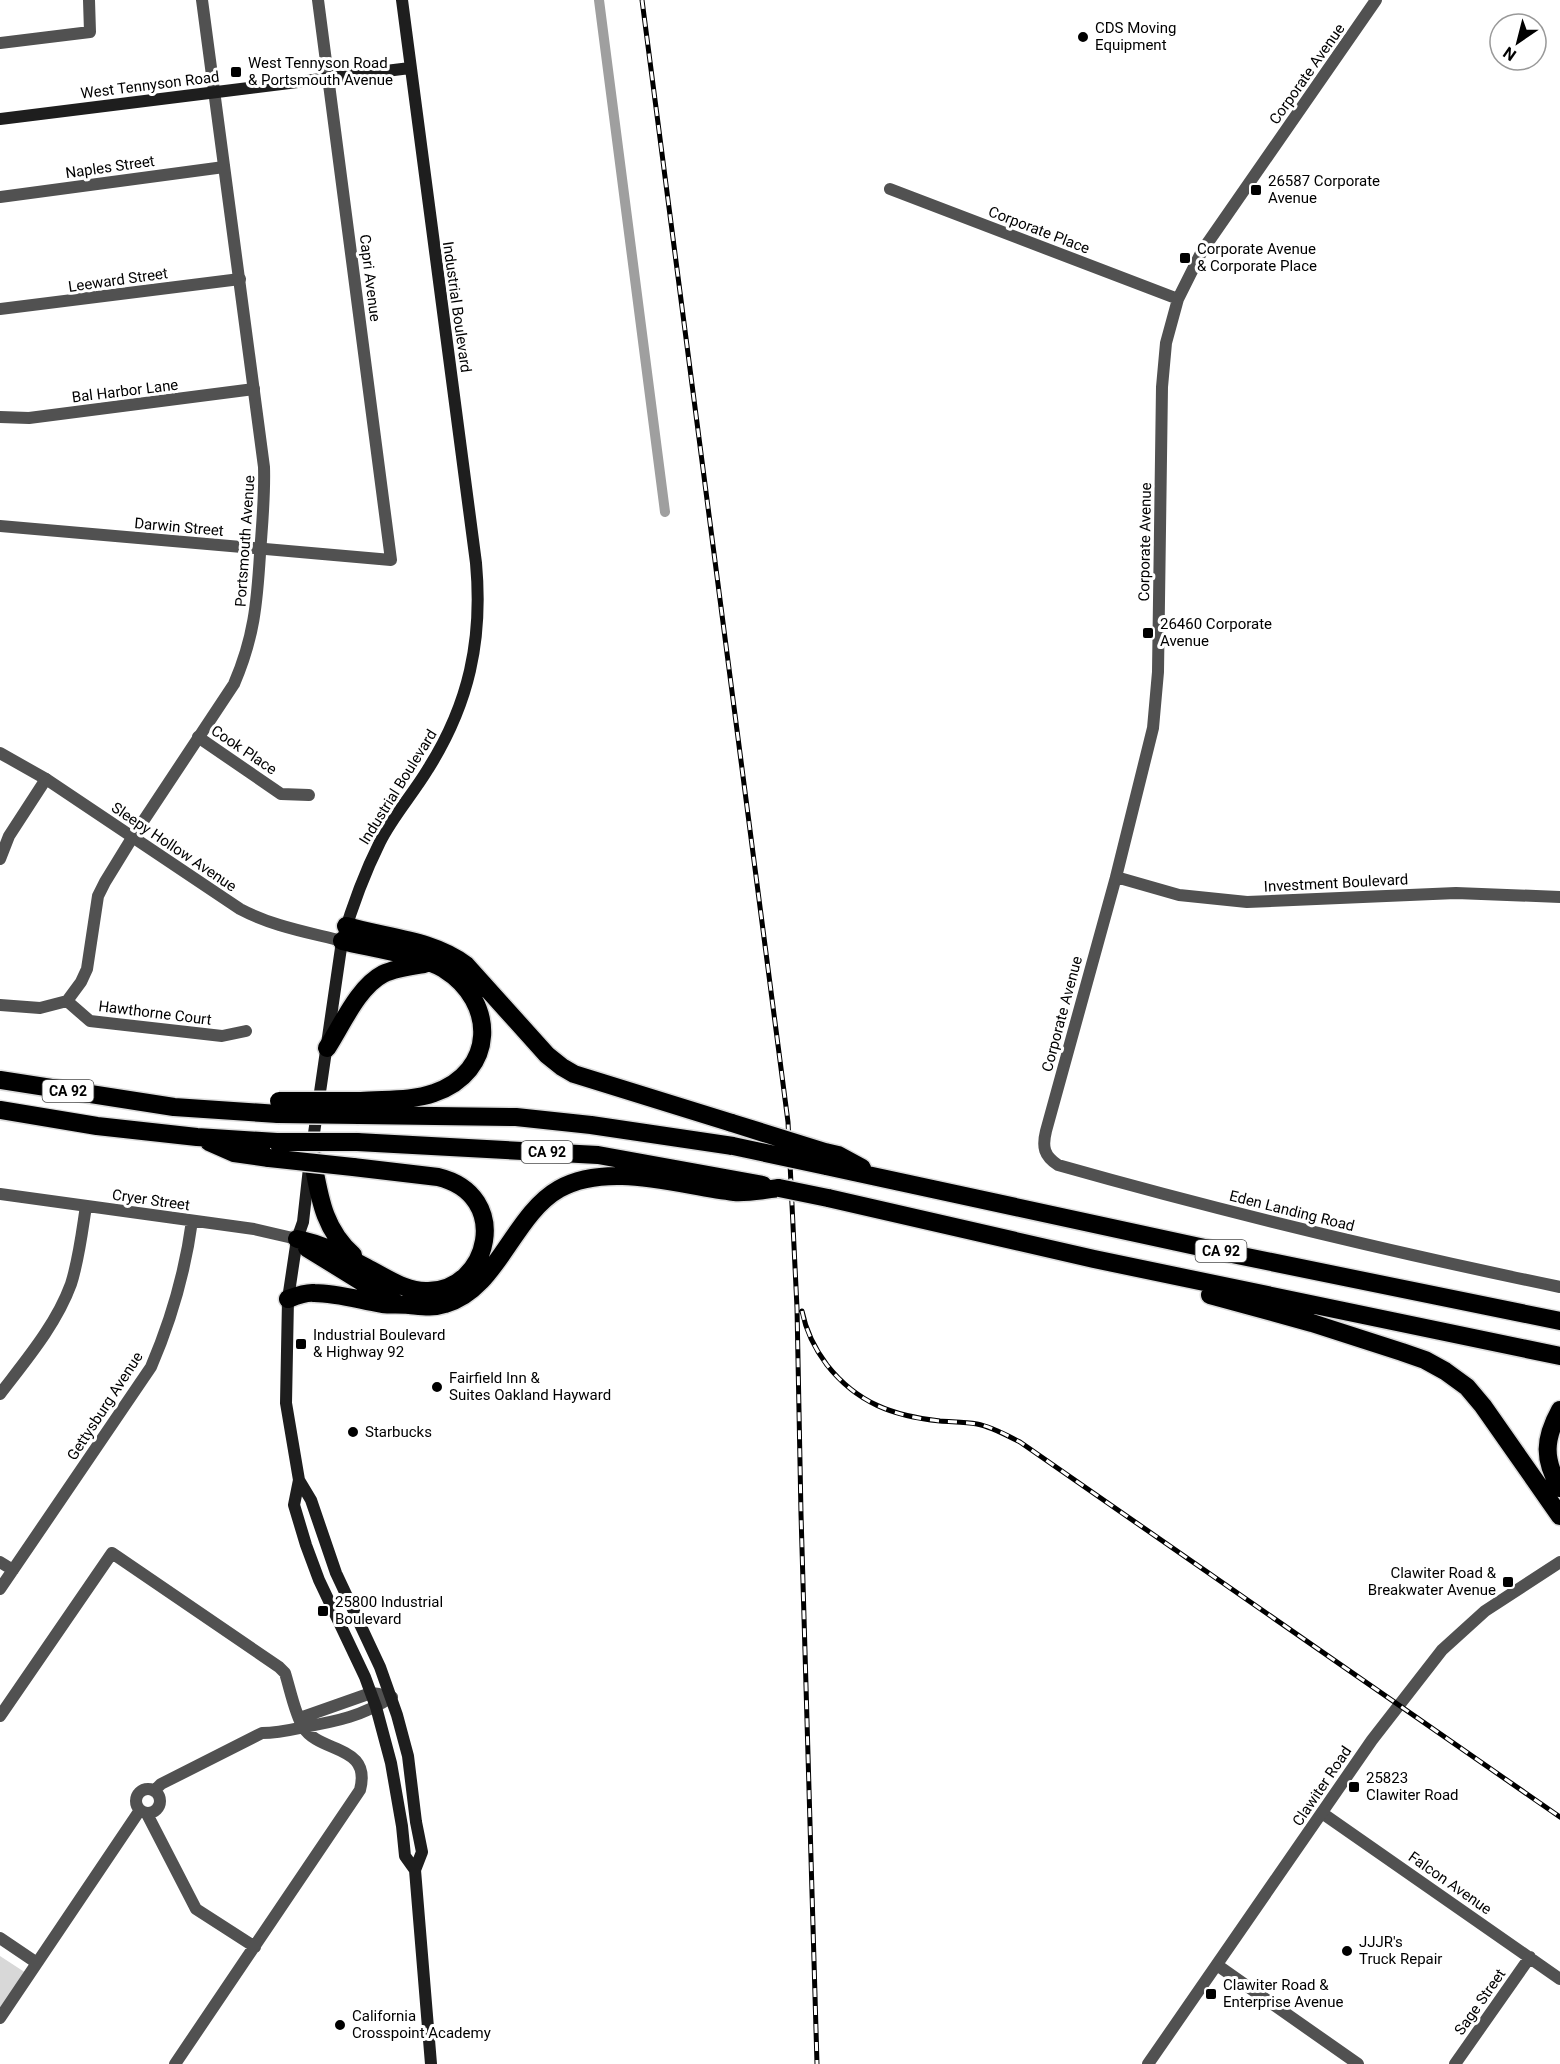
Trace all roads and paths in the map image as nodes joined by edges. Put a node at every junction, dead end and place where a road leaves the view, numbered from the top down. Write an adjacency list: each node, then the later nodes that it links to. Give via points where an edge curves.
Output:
1 (89, 0): 6 (street, via 90,32)
2 (202, 0): 9 (street, Portsmouth Avenue)
3 (318, 0): 8 (street, Capri Avenue)
4 (402, 0): 7 (main road, Industrial Boulevard)
5 (1377, 0): 15 (street, Corporate Avenue, via 1202,251)
6 (0, 43)
7 (410, 68): 8 (main road, West Tennyson Road); 30 (main road, Industrial Boulevard, via 476,563 477,637 471,672 446,740 381,841 362,880)
8 (328, 78): 9 (main road, West Tennyson Road); 21 (street, Capri Avenue)
9 (215, 92): 10 (main road, West Tennyson Road); 11 (street, Portsmouth Avenue)
10 (0, 119)
11 (224, 167): 13 (street, Naples Street); 14 (street, Portsmouth Avenue)
12 (890, 189): 15 (street, Corporate Place)
13 (0, 197)
14 (240, 279): 16 (street, Leeward Street); 17 (street, Portsmouth Avenue)
15 (1178, 299): 28 (street, Corporate Avenue, via 1166,343 1162,387 1158,660 1153,728)
16 (0, 309)
17 (254, 389): 18 (street, Bal Harbor Lane, via 29,418); 20 (street, Portsmouth Avenue, via 264,466)
18 (0, 417)
19 (0, 526): 20 (street, Darwin Street)
20 (261, 550): 21 (street, Darwin Street); 22 (street, Portsmouth Avenue, via 257,602 245,658 234,684)
21 (391, 560)
22 (198, 737): 25 (street, Cook Place, via 281,794); 26 (street, Portsmouth Avenue)
23 (0, 753): 24 (street, Sleepy Hollow Avenue)
24 (46, 779): 26 (street, Sleepy Hollow Avenue); 27 (street, via 9,836)
25 (309, 795)
26 (132, 837): 30 (street, Sleepy Hollow Avenue, via 258,919); 32 (street, Portsmouth Avenue, via 98,896 87,969)
27 (0, 859)
28 (1116, 877): 29 (street, Investment Boulevard, via 1179,895 1247,902 1456,893); 39 (street, Corporate Avenue)
29 (1560, 897)
30 (344, 933): 31 (highway); 35 (main road, Industrial Boulevard); 42 (highway, bridge, via 426,944 450,954 466,965 547,1055 574,1074 732,1123)
31 (429, 963): 35 (highway, via 390,971 365,987); 37 (highway, via 459,981 478,1009 480,1051 472,1068 458,1082 433,1094)
32 (67, 1001): 33 (street, via 40,1008); 34 (street, Hawthorne Court, via 90,1021 222,1036)
33 (0, 1005)
34 (246, 1031)
35 (327, 1048): 41 (main road, Industrial Boulevard)
36 (0, 1080): 37 (highway, CA 92, bridge, via 174,1107)
37 (360, 1108): 42 (highway, CA 92, bridge, via 591,1125)
38 (0, 1110): 40 (highway, CA 92, via 197,1137 234,1153)
39 (1046, 1131): 50 (street, Eden Landing Road, via 1046,1154 1058,1165 1362,1245)
40 (273, 1150): 43 (highway, CA 92, bridge, via 357,1142 598,1155); 49 (highway, bridge, via 353,1167 450,1180 465,1188 483,1213 482,1250 470,1271 452,1285 430,1292 416,1291)
41 (311, 1152): 47 (main road, Industrial Boulevard, via 303,1222); 49 (highway, via 331,1231 341,1245)
42 (826, 1159): 53 (highway, CA 92, via 882,1178)
43 (735, 1185): 48 (highway, CA 92, bridge, via 779,1188 828,1198); 52 (highway, via 603,1176 580,1180 538,1204 468,1293 438,1306)
44 (0, 1194): 45 (street, Cryer Street)
45 (86, 1206): 46 (street, Cryer Street); 55 (street, via 70,1286 49,1328)
46 (192, 1221): 47 (street, Cryer Street); 62 (street, Gettysburg Avenue, via 179,1291 151,1367)
47 (297, 1239): 49 (highway, via 317,1243); 51 (main road, Industrial Boulevard); 52 (highway, via 313,1254)
48 (1094, 1259): 54 (highway, CA 92); 59 (highway, via 1125,1272 1311,1323 1425,1360 1445,1371 1467,1387 1483,1406)
49 (370, 1269)
50 (1560, 1287)
51 (288, 1299): 52 (highway, via 312,1292); 57 (main road, Industrial Boulevard, via 286,1403)
52 (397, 1304)
53 (1560, 1321)
54 (1560, 1356)
55 (0, 1394)
56 (1560, 1410): 58 (highway, via 1547,1444 1550,1466)
57 (299, 1480): 64 (main road, Industrial Boulevard, via 294,1505 306,1545); 65 (main road, Industrial Boulevard, via 311,1500 336,1573)
58 (1560, 1488)
59 (1560, 1516)
60 (0, 1562): 62 (street)
61 (1560, 1562): 74 (street, Clawiter Road, via 1485,1611 1442,1650 1372,1740)
62 (13, 1570): 63 (street, Gettysburg Avenue)
63 (0, 1589)
64 (371, 1693): 65 (street); 66 (street); 67 (main road, Industrial Boulevard)
65 (392, 1696): 67 (street); 75 (main road, Industrial Boulevard, via 408,1756 422,1852)
66 (338, 1704): 69 (street); 70 (street)
67 (376, 1707): 69 (street); 75 (main road, Industrial Boulevard, via 391,1763 405,1856)
68 (0, 1716): 70 (street, via 112,1552 279,1667 285,1673)
69 (338, 1721): 70 (street); 71 (street, via 330,1734)
70 (301, 1723): 71 (street, via 320,1742); 72 (street, via 285,1732 262,1734)
71 (336, 1747): 77 (street, via 360,1768 360,1790)
72 (154, 1791): 73 (street, via 159,1806 152,1813); 73 (street, via 140,1793 136,1801)
73 (144, 1812): 77 (street, via 196,1909); 79 (street)
74 (1322, 1813): 78 (street, Falcon Avenue); 80 (street, Clawiter Road)
75 (415, 1870): 84 (main road, Industrial Boulevard)
76 (0, 1938): 79 (street)
77 (255, 1947): 83 (street)
78 (1530, 1957): 81 (street, Falcon Avenue); 87 (street, Sage Street)
79 (37, 1963): 82 (street)
80 (1218, 1965): 85 (street, Clawiter Road); 86 (street)
81 (1560, 1979)
82 (0, 2018)
83 (175, 2064)
84 (431, 2064)
85 (1148, 2064)
86 (1358, 2064)
87 (1455, 2064)

